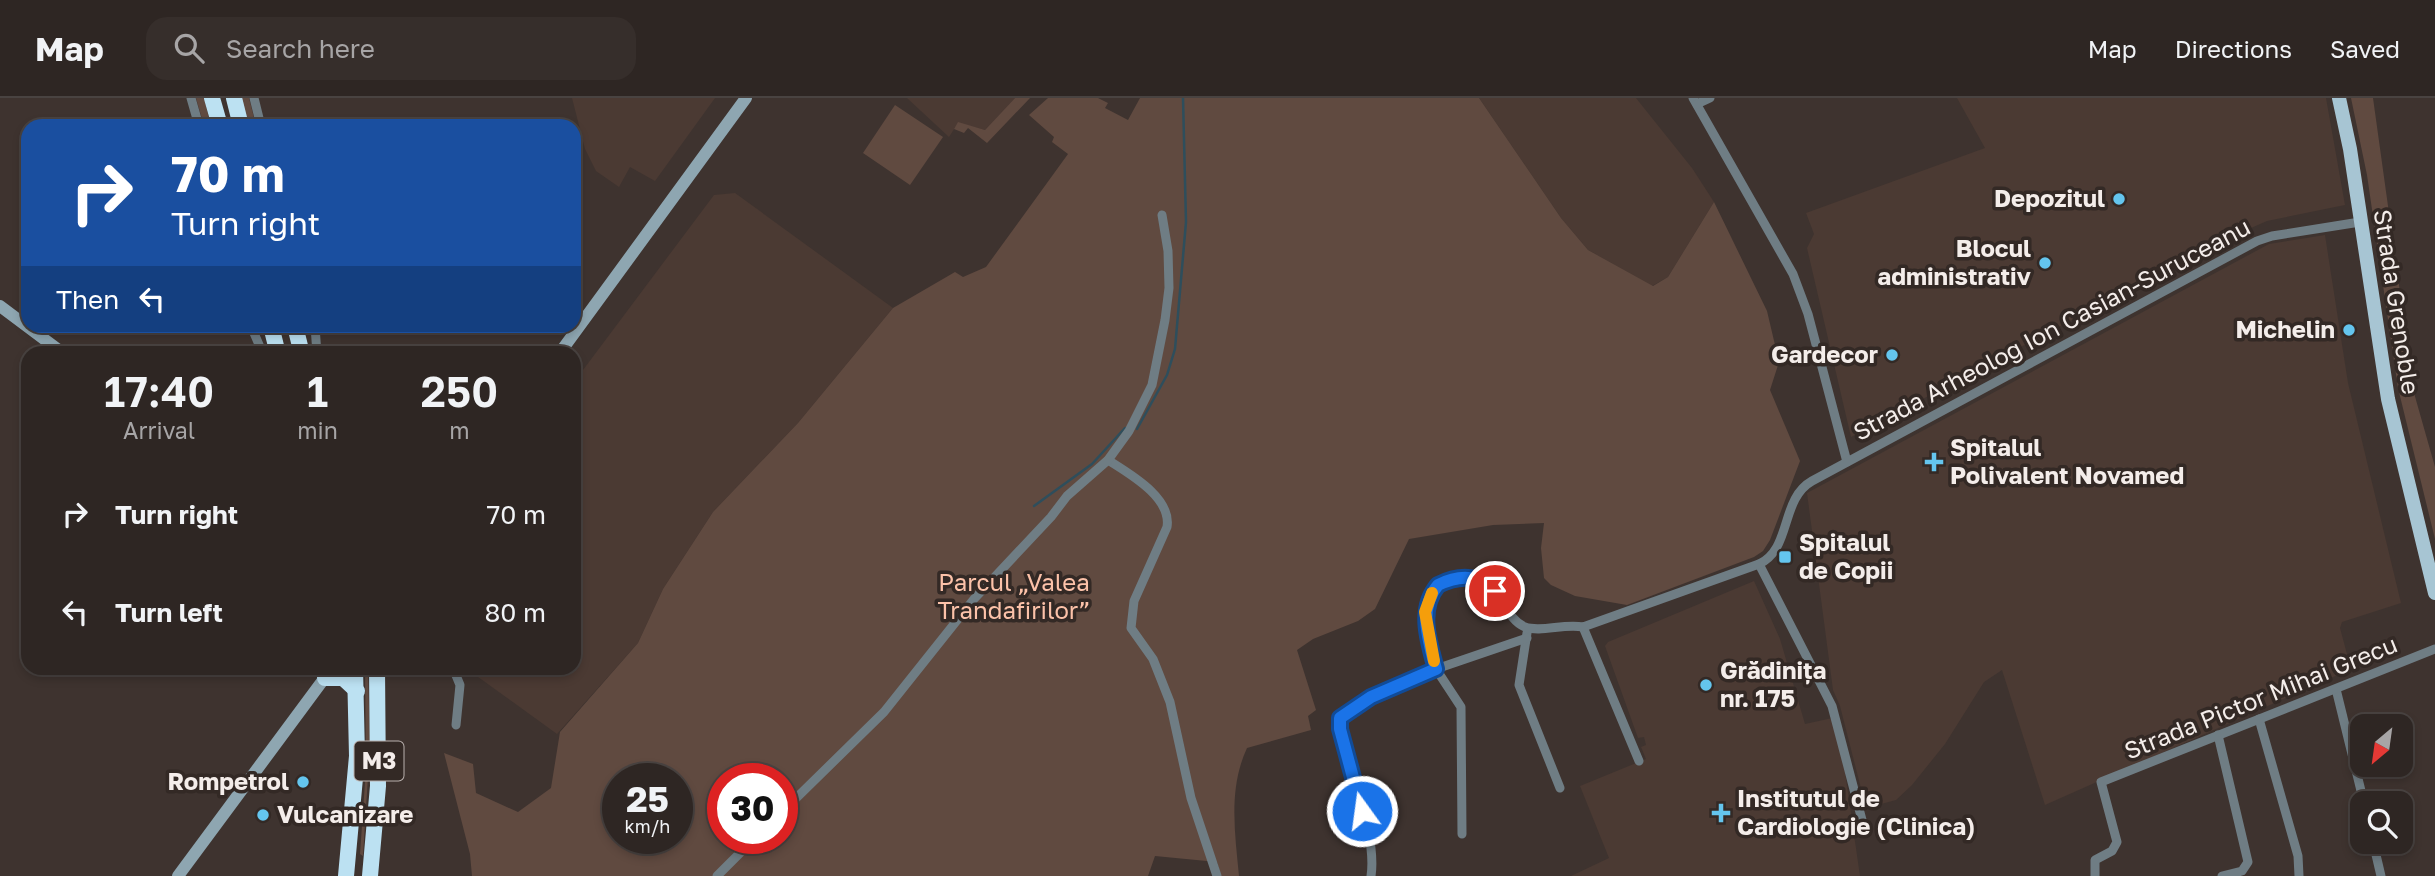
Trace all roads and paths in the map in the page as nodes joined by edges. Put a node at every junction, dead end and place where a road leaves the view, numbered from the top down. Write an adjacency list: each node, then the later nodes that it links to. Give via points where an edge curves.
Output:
1 (191, 98): 9 (street)
2 (212, 98): 10 (highway)
3 (234, 98): 11 (highway)
4 (254, 98): 12 (street)
5 (746, 98): 17 (main road)
6 (1710, 98): 8 (street)
7 (2339, 98): 14 (main road, Strada Grenoble)
8 (1695, 101): 21 (street, via 1793,274)
9 (197, 119)
10 (218, 119)
11 (239, 119)
12 (259, 119)
13 (1162, 215): 20 (street, via 1169,288 1157,369 1140,412)
14 (2360, 222): 21 (street, Strada Arheolog Ion Casian-Suruceanu, via 2257,241); 23 (main road, Strada Grenoble, via 2388,399)
15 (0, 306): 16 (main road)
16 (21, 322)
17 (581, 324)
18 (36, 333): 19 (main road)
19 (53, 346)
20 (1108, 460): 41 (street, via 1074,489 974,598 877,719); 50 (street, via 1133,476 1167,514 1167,527 1134,601 1131,628 1153,659 1170,702 1191,799)
21 (1847, 462): 22 (street, Strada Arheolog Ion Casian-Suruceanu, via 1799,488 1774,554)
22 (1759, 564): 24 (street); 42 (street, via 1832,706)
23 (2435, 593)
24 (1583, 628): 25 (street, via 1561,625); 38 (street)
25 (1527, 633): 27 (street); 27 (street, via 1484,582 1468,577 1447,580 1432,592 1425,612); 39 (street, via 1518,685)
26 (2435, 649): 33 (street, Strada Pictor Mihai Grecu)
27 (1436, 669): 43 (street, via 1461,708); 51 (street, via 1371,697 1340,718 1370,850)
28 (327, 675): 46 (main road)
29 (334, 675): 34 (highway)
30 (356, 675): 34 (highway, M3)
31 (377, 675): 48 (highway, M3, via 378,786)
32 (456, 675): 36 (street, via 460,685)
33 (2336, 688): 35 (street, Strada Pictor Mihai Grecu); 40 (street)
34 (357, 691): 47 (highway, M3, via 358,756)
35 (2259, 719): 37 (street, Strada Pictor Mihai Grecu); 54 (street)
36 (456, 725)
37 (2218, 735): 52 (street, Strada Pictor Mihai Grecu, via 2101,782 2117,842 2112,851 2095,860); 53 (street, via 2248,862 2242,871)
38 (1639, 761)
39 (1560, 789)
40 (2361, 791)
41 (798, 796)
42 (1862, 820)
43 (1462, 834)
44 (739, 854): 49 (street)
45 (2376, 854): 55 (street)
46 (178, 876)
47 (346, 876)
48 (370, 876)
49 (717, 876)
50 (1217, 876)
51 (1371, 876)
52 (2095, 876)
53 (2222, 876)
54 (2300, 876)
55 (2381, 876)

